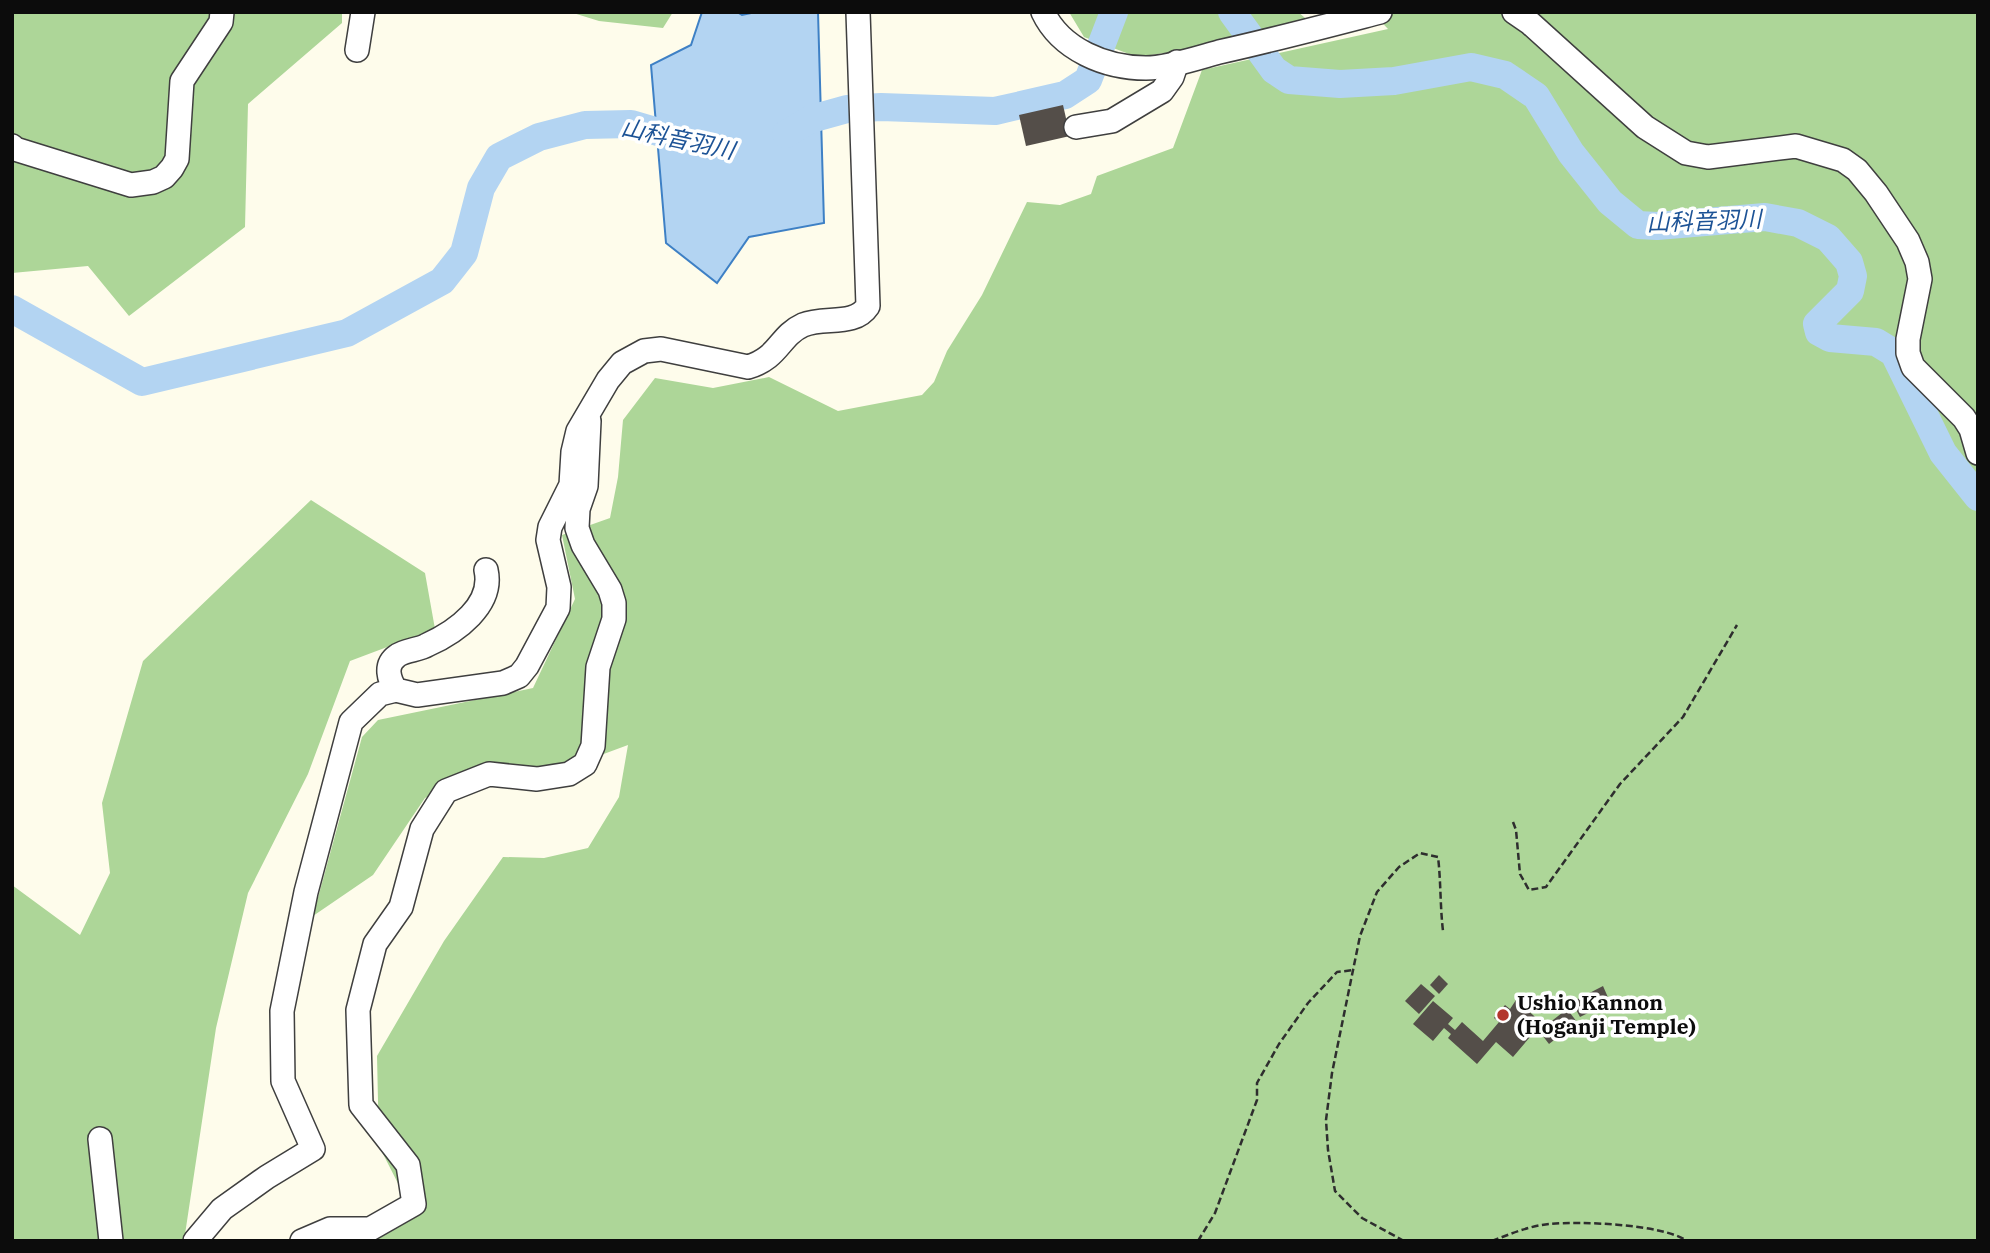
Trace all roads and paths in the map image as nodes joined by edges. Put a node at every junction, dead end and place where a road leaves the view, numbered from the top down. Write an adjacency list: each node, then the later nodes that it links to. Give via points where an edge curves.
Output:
1 (222, 12): 10 (lane, via 221,22 183,81 177,159 164,177 131,184)
2 (363, 12): 7 (lane)
3 (858, 12): 11 (lane, via 868,306 855,318 806,324 790,334 772,356 748,367 661,349 644,351 622,363)
4 (1380, 12): 8 (lane)
5 (1514, 12): 12 (lane, via 1645,127 1686,153 1708,157 1796,146 1843,160 1857,170 1877,193 1917,262 1920,279 1908,338 1913,367 1964,418)
6 (1045, 15): 8 (lane, via 1064,41 1090,57 1148,68)
7 (357, 50)
8 (1185, 60): 9 (lane, via 1162,91 1112,121)
9 (1076, 127)
10 (12, 146)
11 (589, 415): 15 (lane, via 578,431 571,485 550,527 558,608 527,667 503,683 417,695); 22 (lane, via 586,486 577,528 614,603 614,619 598,667 593,746 585,764 569,774 537,779 489,774 446,791 422,829 401,907 375,944 358,1010 361,1105 408,1165 414,1204 370,1229 330,1228)
12 (1978, 453)
13 (486, 570): 15 (lane, via 489,581 478,608 429,645 397,656 389,667)
14 (1737, 625): 16 (path, via 1683,716 1620,785 1546,887 1529,890 1520,874)
15 (396, 690): 21 (lane, via 380,694 351,722 306,892 282,1011 283,1081 313,1149 222,1209)
16 (1513, 822)
17 (1443, 931): 18 (path, via 1438,856 1420,853 1399,867 1377,892 1360,936)
18 (1354, 970): 23 (path, via 1337,971 1279,1044 1257,1083 1257,1100 1215,1213); 24 (path, via 1326,1120 1335,1191 1362,1218)
19 (100, 1139): 20 (lane)
20 (111, 1241)
21 (195, 1241)
22 (302, 1241)
23 (1199, 1241)
24 (1404, 1241)
25 (1492, 1241): 26 (path, via 1549,1224 1591,1223 1657,1229)
26 (1687, 1241)

